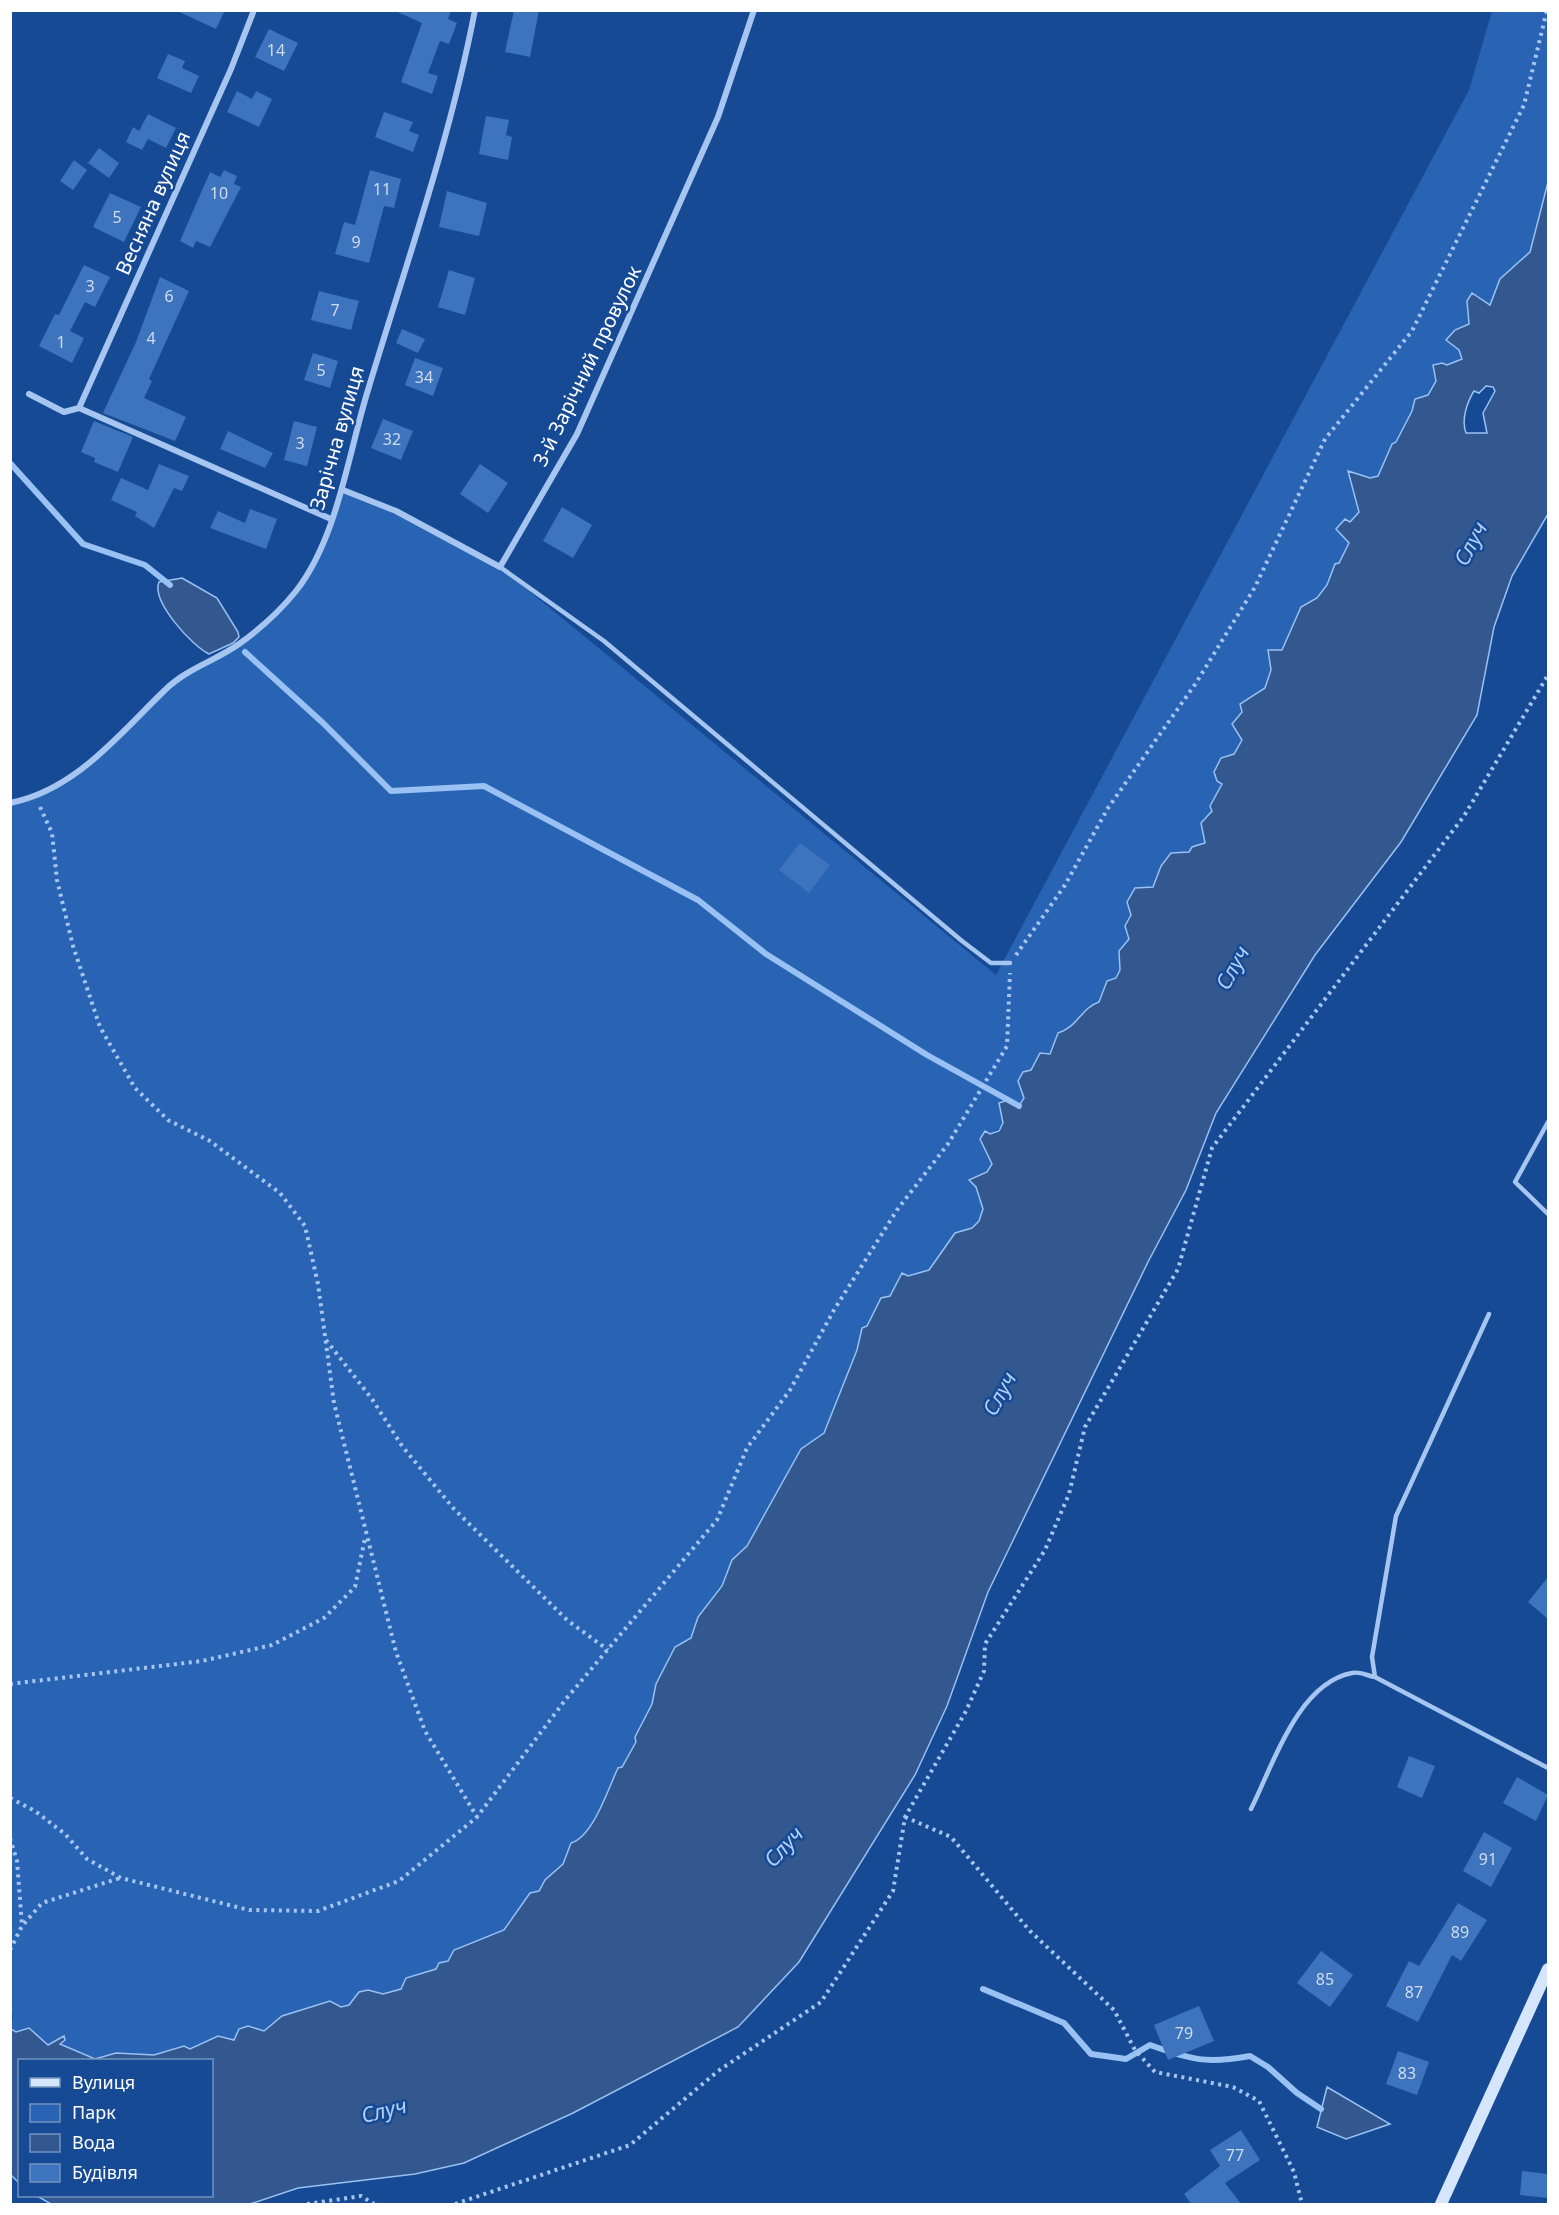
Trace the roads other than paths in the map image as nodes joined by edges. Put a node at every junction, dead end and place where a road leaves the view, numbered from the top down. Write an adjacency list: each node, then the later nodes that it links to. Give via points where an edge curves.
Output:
1 (254, 10): 5 (street, Весняна вулиця)
2 (475, 10): 6 (street, Зарічна вулиця, via 451,120 351,446)
3 (754, 10): 8 (street, 3-й Зарічний провулок, via 718,117 582,423)
4 (29, 394): 5 (street, via 64,412)
5 (79, 408): 7 (street)
6 (344, 490): 7 (street, Зарічна вулиця); 8 (street, via 396,512)
7 (331, 519): 9 (street, Зарічна вулиця, via 314,561 297,589 274,615 239,644 176,678 81,772 36,798)
8 (500, 567): 10 (lane, via 604,641 962,941 991,963)
9 (10, 802)
10 (1010, 963)
11 (1548, 1122): 12 (lane, via 1515,1182)
12 (1548, 1214)
13 (1490, 1314): 14 (lane, via 1396,1516 1372,1657)
14 (1375, 1677): 15 (lane); 16 (lane, via 1354,1672 1322,1685 1297,1714)
15 (1548, 1768)
16 (1251, 1809)
17 (1548, 1969): 18 (main road)
18 (1441, 2205)

